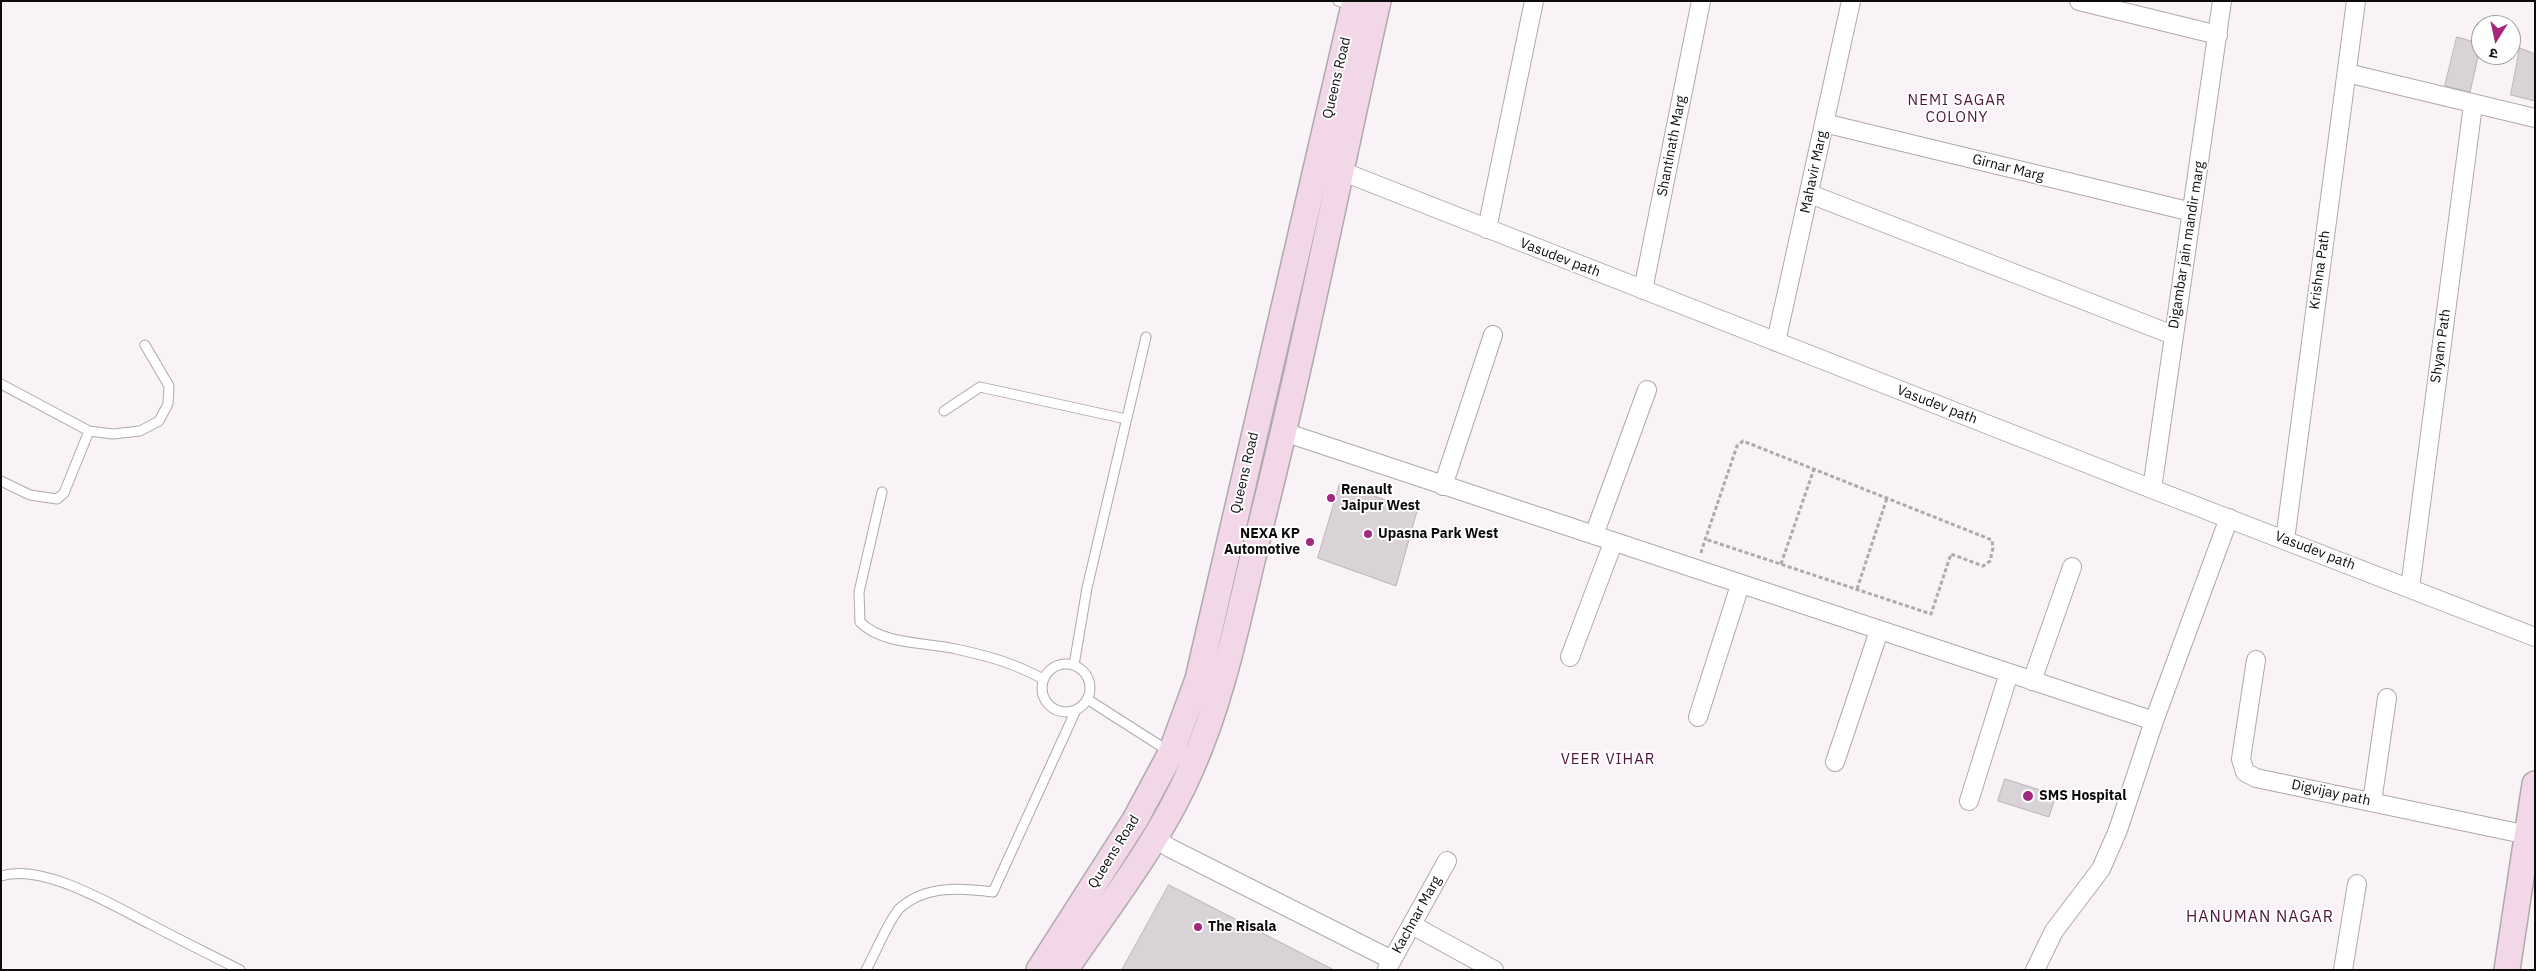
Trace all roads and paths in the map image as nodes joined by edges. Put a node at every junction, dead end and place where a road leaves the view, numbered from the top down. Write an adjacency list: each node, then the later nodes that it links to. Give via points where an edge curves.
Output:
1 (1534, 1): 16 (street)
2 (1701, 1): 17 (street, Shantinath Marg)
3 (1851, 1): 12 (street, Mahavir Marg)
4 (2079, 1): 8 (street)
5 (2222, 1): 8 (street, Digambar jain mandir marg)
6 (2356, 1): 9 (street, Krishna Path)
7 (1361, 6): 13 (street, Queens Road); 59 (street, Queens Road)
8 (2218, 35): 15 (street, Digambar jain mandir marg)
9 (2346, 73): 10 (street); 38 (street, Krishna Path)
10 (2473, 105): 11 (street); 44 (street, Shyam Path)
11 (2535, 118)
12 (1824, 123): 14 (street, Mahavir Marg); 15 (street, Girnar Marg)
13 (1341, 171): 16 (street, Vasudev path); 28 (street, Queens Road)
14 (1810, 194): 19 (street); 21 (street, Mahavir Marg)
15 (2192, 212): 19 (street, Digambar jain mandir marg)
16 (1487, 229): 17 (street, Vasudev path)
17 (1643, 290): 21 (street, Vasudev path)
18 (1493, 335): 31 (street)
19 (2173, 335): 32 (street, Digambar jain mandir marg)
20 (1146, 337): 26 (lane)
21 (1776, 342): 32 (street, Vasudev path)
22 (145, 345): 27 (lane, via 169,386 168,404 159,421 140,430 113,434)
23 (1, 384): 27 (lane)
24 (1647, 390): 36 (street)
25 (944, 410): 26 (lane, via 980,387)
26 (1126, 419): 50 (lane, via 1087,588)
27 (89, 431): 30 (lane, via 64,493 57,499 30,495)
28 (1284, 432): 31 (street); 59 (street, Queens Road, via 1220,686)
29 (1814, 469): 34 (path); 37 (path, via 1743,441 1737,446); 40 (path)
30 (1, 481)
31 (1443, 486): 36 (street)
32 (2152, 490): 35 (street, Vasudev path)
33 (882, 492): 52 (lane, via 860,584 860,622 868,630 885,637 1015,664)
34 (1887, 498): 45 (path); 45 (path, via 1992,540 1990,561 1983,566 1951,554 1931,614)
35 (2229, 518): 38 (street, Vasudev path); 58 (street)
36 (1594, 535): 39 (street)
37 (1705, 539): 40 (path); 42 (path)
38 (2285, 540): 44 (street, Vasudev path)
39 (1613, 543): 42 (street); 48 (street)
40 (1781, 564): 45 (path)
41 (2072, 567): 53 (street)
42 (1696, 570): 43 (street)
43 (1740, 585): 46 (street); 57 (street)
44 (2410, 588): 47 (street, Vasudev path)
45 (1857, 589)
46 (1879, 631): 51 (street); 60 (street)
47 (2535, 637)
48 (1570, 657)
49 (2256, 660): 63 (street, Digvijay path, via 2241,760 2245,772 2256,778)
50 (1074, 665): 52 (lane, via 1052,668); 54 (lane, via 1086,675)
51 (2009, 673): 53 (street); 62 (street)
52 (1044, 679): 56 (lane, via 1042,687 1046,702 1060,711)
53 (2032, 681): 58 (street)
54 (1087, 698): 56 (lane); 59 (lane)
55 (2387, 698): 63 (street)
56 (1076, 710): 72 (lane, via 993,892 968,889 922,893 899,909)
57 (1698, 717)
58 (2154, 721): 76 (street, via 2118,830 2101,869 2054,931)
59 (1181, 761): 65 (street, Queens Road); 73 (street, Queens Road, via 1135,820)
60 (1835, 762)
61 (2535, 784): 64 (street)
62 (1969, 801)
63 (2372, 802): 64 (street, Digvijay path)
64 (2528, 835): 78 (street)
65 (1155, 838): 70 (street); 74 (street, Queens Road)
66 (1446, 861): 69 (street, Kachnar Marg)
67 (1, 876): 71 (lane, via 10,873 42,877 75,887)
68 (2357, 884): 77 (street)
69 (1412, 926): 70 (street, Kachnar Marg); 75 (street)
70 (1390, 965)
71 (240, 970)
72 (866, 970)
73 (1040, 970)
74 (1065, 970)
75 (1494, 970)
76 (2035, 970)
77 (2343, 970)
78 (2507, 970)

